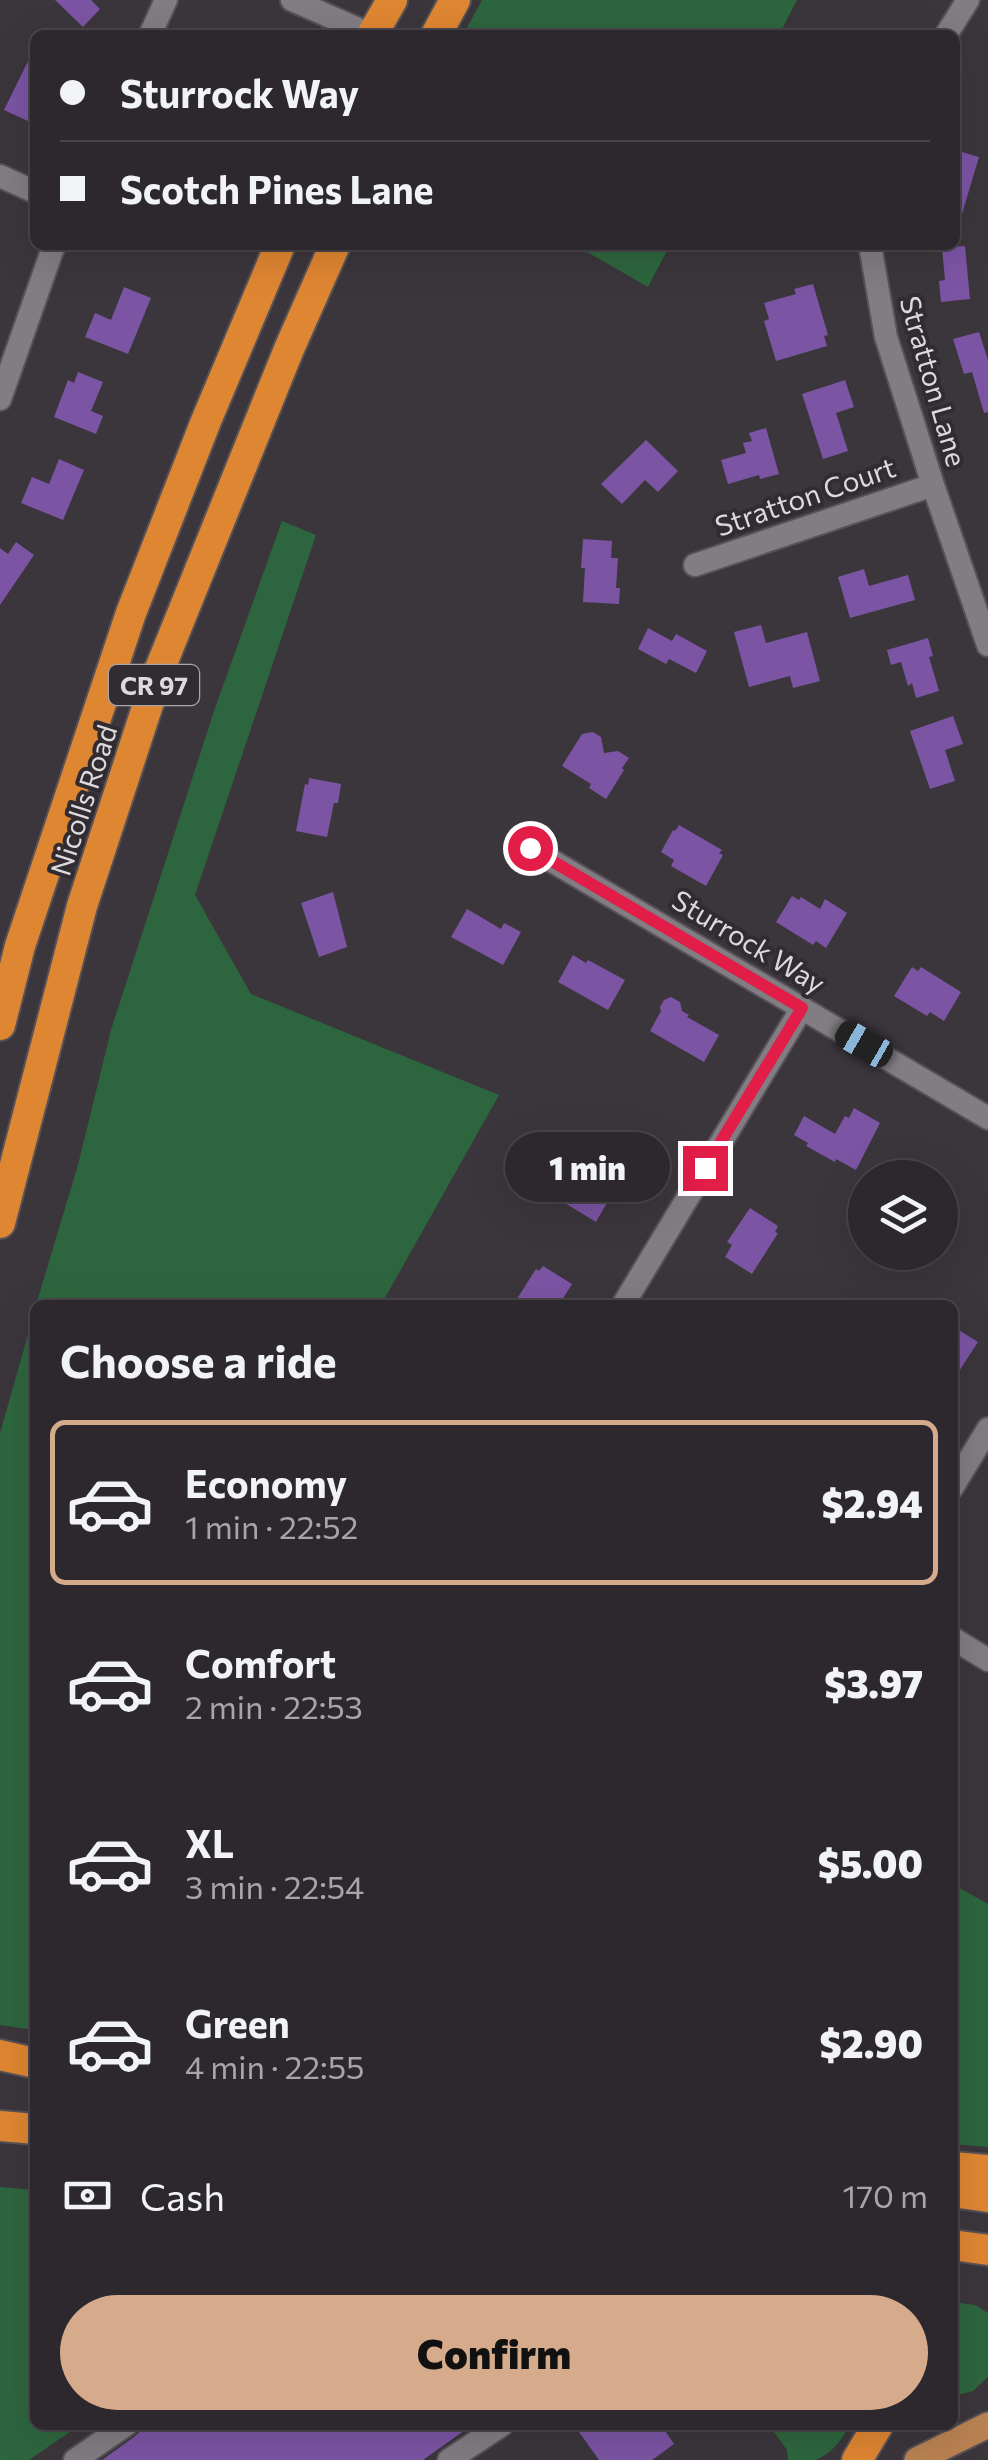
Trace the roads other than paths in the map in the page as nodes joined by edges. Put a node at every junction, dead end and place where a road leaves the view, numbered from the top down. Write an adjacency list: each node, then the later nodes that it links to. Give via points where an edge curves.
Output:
1 (166, 0): 6 (street)
2 (292, 0): 7 (street)
3 (392, 0): 8 (highway)
4 (455, 0): 9 (highway)
5 (968, 0): 10 (street)
6 (152, 30)
7 (361, 30)
8 (375, 30)
9 (439, 30)
10 (949, 30)
11 (0, 176): 12 (street)
12 (30, 190)
13 (52, 250): 17 (street)
14 (278, 250): 23 (highway, Nicolls Road / CR 97, via 131,613)
15 (334, 250): 25 (highway, Nicolls Road / CR 97, via 159,671 82,906)
16 (871, 250): 18 (street, Stratton Lane, via 886,336)
17 (0, 399)
18 (934, 485): 19 (street, Stratton Court); 20 (street, Stratton Lane)
19 (695, 565)
20 (988, 645)
21 (530, 848): 22 (street, Sturrock Way)
22 (802, 1008): 24 (street, Sturrock Way); 26 (street)
23 (0, 1025)
24 (988, 1118)
25 (0, 1223)
26 (627, 1300)
27 (988, 1429): 28 (street)
28 (958, 1478)
29 (958, 1642): 30 (street)
30 (988, 1660)
31 (0, 2056): 33 (highway)
32 (0, 2065): 34 (highway)
33 (30, 2065)
34 (30, 2066)
35 (0, 2126): 36 (highway)
36 (30, 2129)
37 (958, 2167): 38 (highway)
38 (988, 2170)
39 (958, 2193): 40 (highway)
40 (988, 2197)
41 (958, 2246): 42 (highway)
42 (988, 2250)
43 (988, 2425): 51 (main road)
44 (119, 2430): 48 (street)
45 (498, 2430): 47 (street)
46 (875, 2430): 50 (highway)
47 (483, 2451): 49 (street)
48 (76, 2460)
49 (449, 2460)
50 (856, 2460)
51 (918, 2460)

